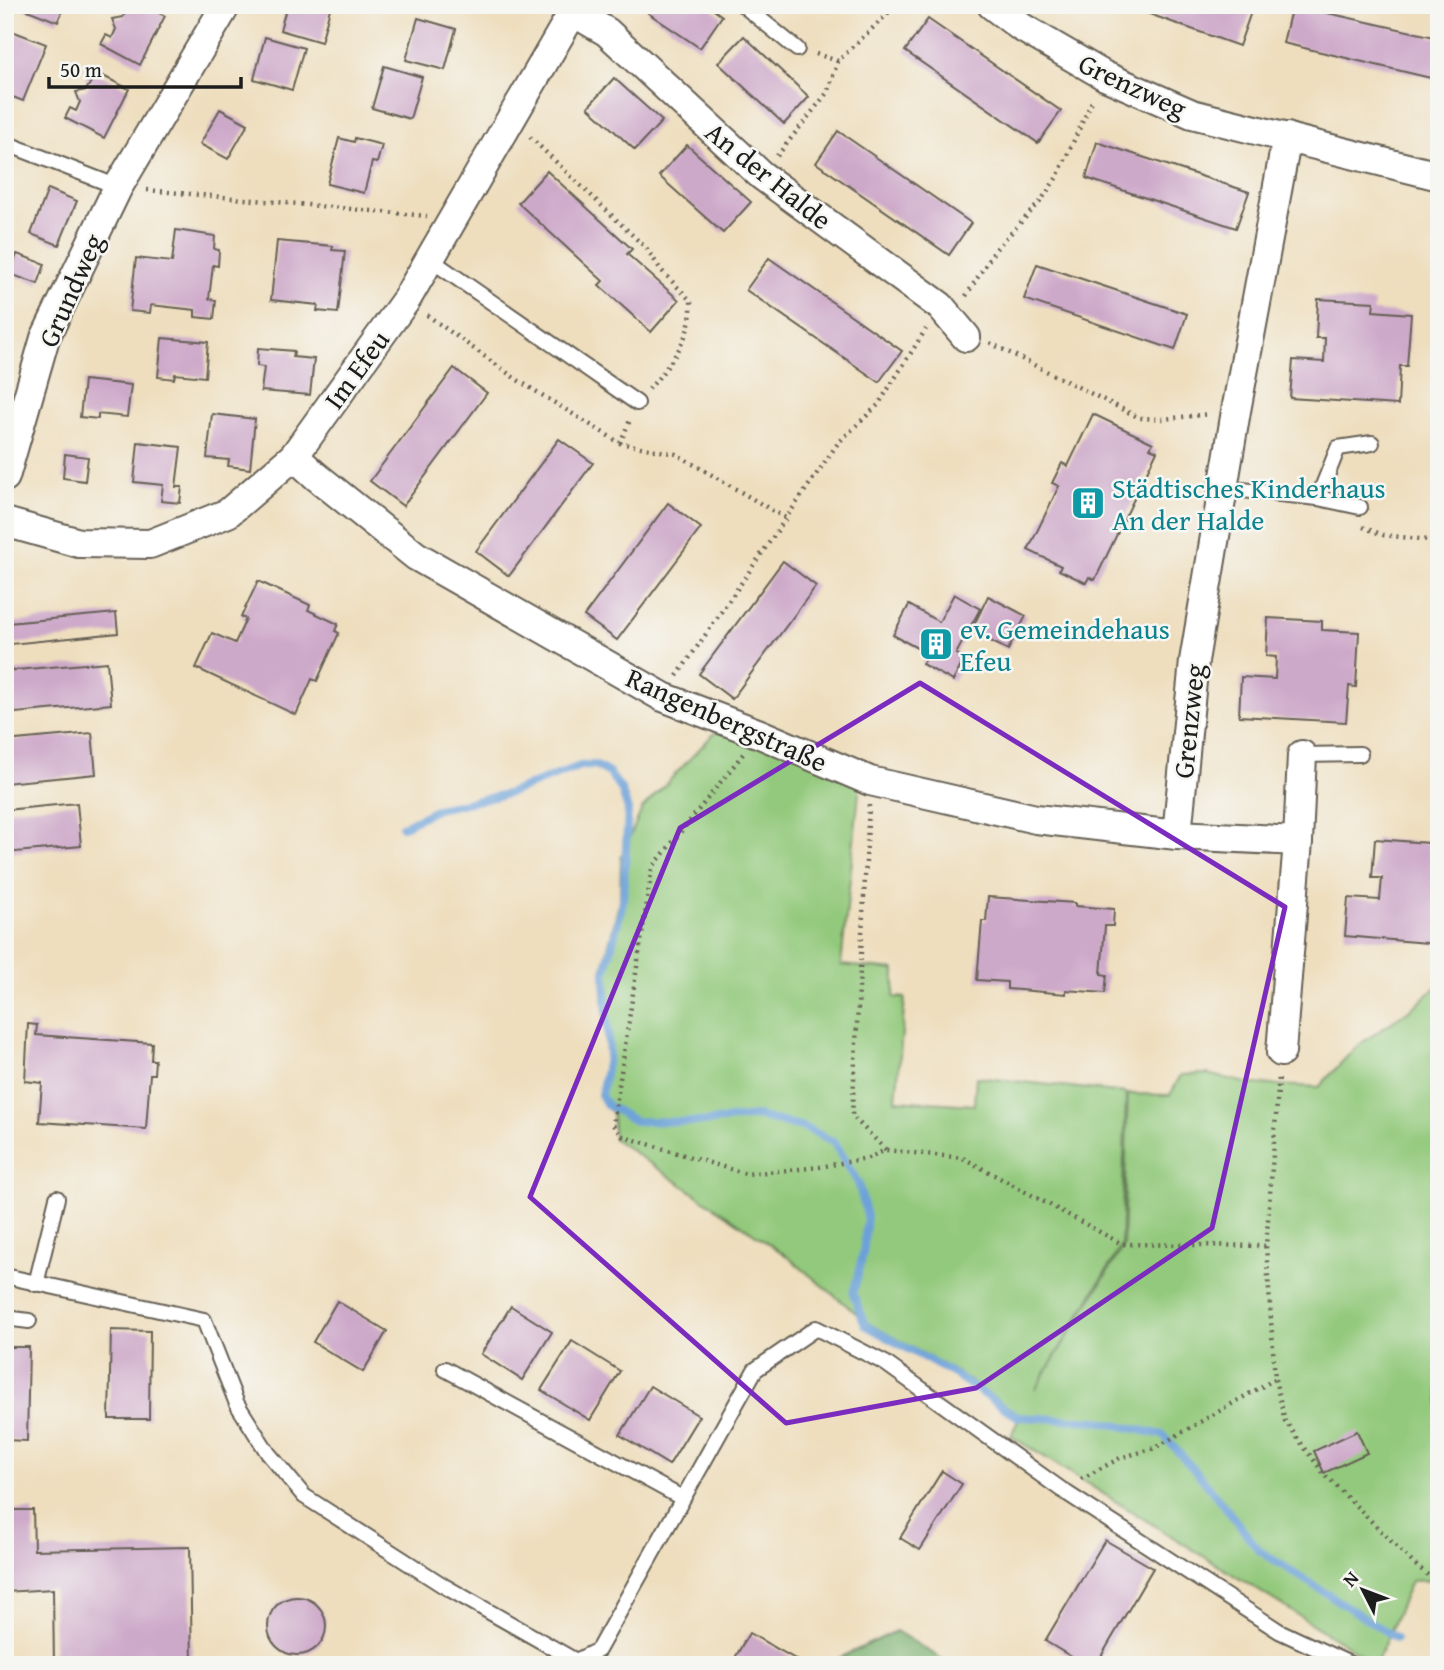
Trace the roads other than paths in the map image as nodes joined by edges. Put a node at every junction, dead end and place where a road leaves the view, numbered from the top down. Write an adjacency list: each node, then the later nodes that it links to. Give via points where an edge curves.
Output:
1 (226, 5): 9 (street, Grundweg)
2 (743, 5): 5 (lane)
3 (992, 5): 6 (street, Grenzweg, via 1105,76 1192,114)
4 (575, 9): 10 (street, Im Efeu); 11 (street, An der Halde, via 607,32 761,175)
5 (797, 49)
6 (1287, 137): 8 (street, Grenzweg); 16 (street, Grenzweg)
7 (5, 142): 9 (lane)
8 (1439, 176)
9 (118, 187): 15 (street, Grundweg, via 45,338)
10 (431, 260): 12 (lane); 14 (street, Im Efeu)
11 (953, 322)
12 (637, 403)
13 (1373, 443): 17 (lane, via 1338,449)
14 (294, 456): 19 (street, Im Efeu, via 228,513 150,544 79,543); 22 (street, Rangenbergstraße, via 416,556 663,697 870,781 1036,819)
15 (5, 477)
16 (1223, 488): 17 (lane); 22 (street, Grenzweg, via 1194,661)
17 (1318, 498): 18 (lane)
18 (1360, 507)
19 (5, 522)
20 (1360, 754): 21 (lane)
21 (1302, 755): 23 (street)
22 (1177, 835): 23 (street)
23 (1298, 841): 24 (street)
24 (1281, 1052)
25 (57, 1198): 27 (lane)
26 (5, 1276): 27 (lane)
27 (36, 1284): 31 (lane, via 204,1320 237,1404 268,1453 304,1496 444,1586 576,1661 598,1650)
28 (5, 1318): 29 (lane)
29 (29, 1321)
30 (445, 1369): 31 (lane)
31 (682, 1498): 32 (lane, via 755,1370 816,1328 885,1363 1062,1490 1279,1631)
32 (1352, 1665)

